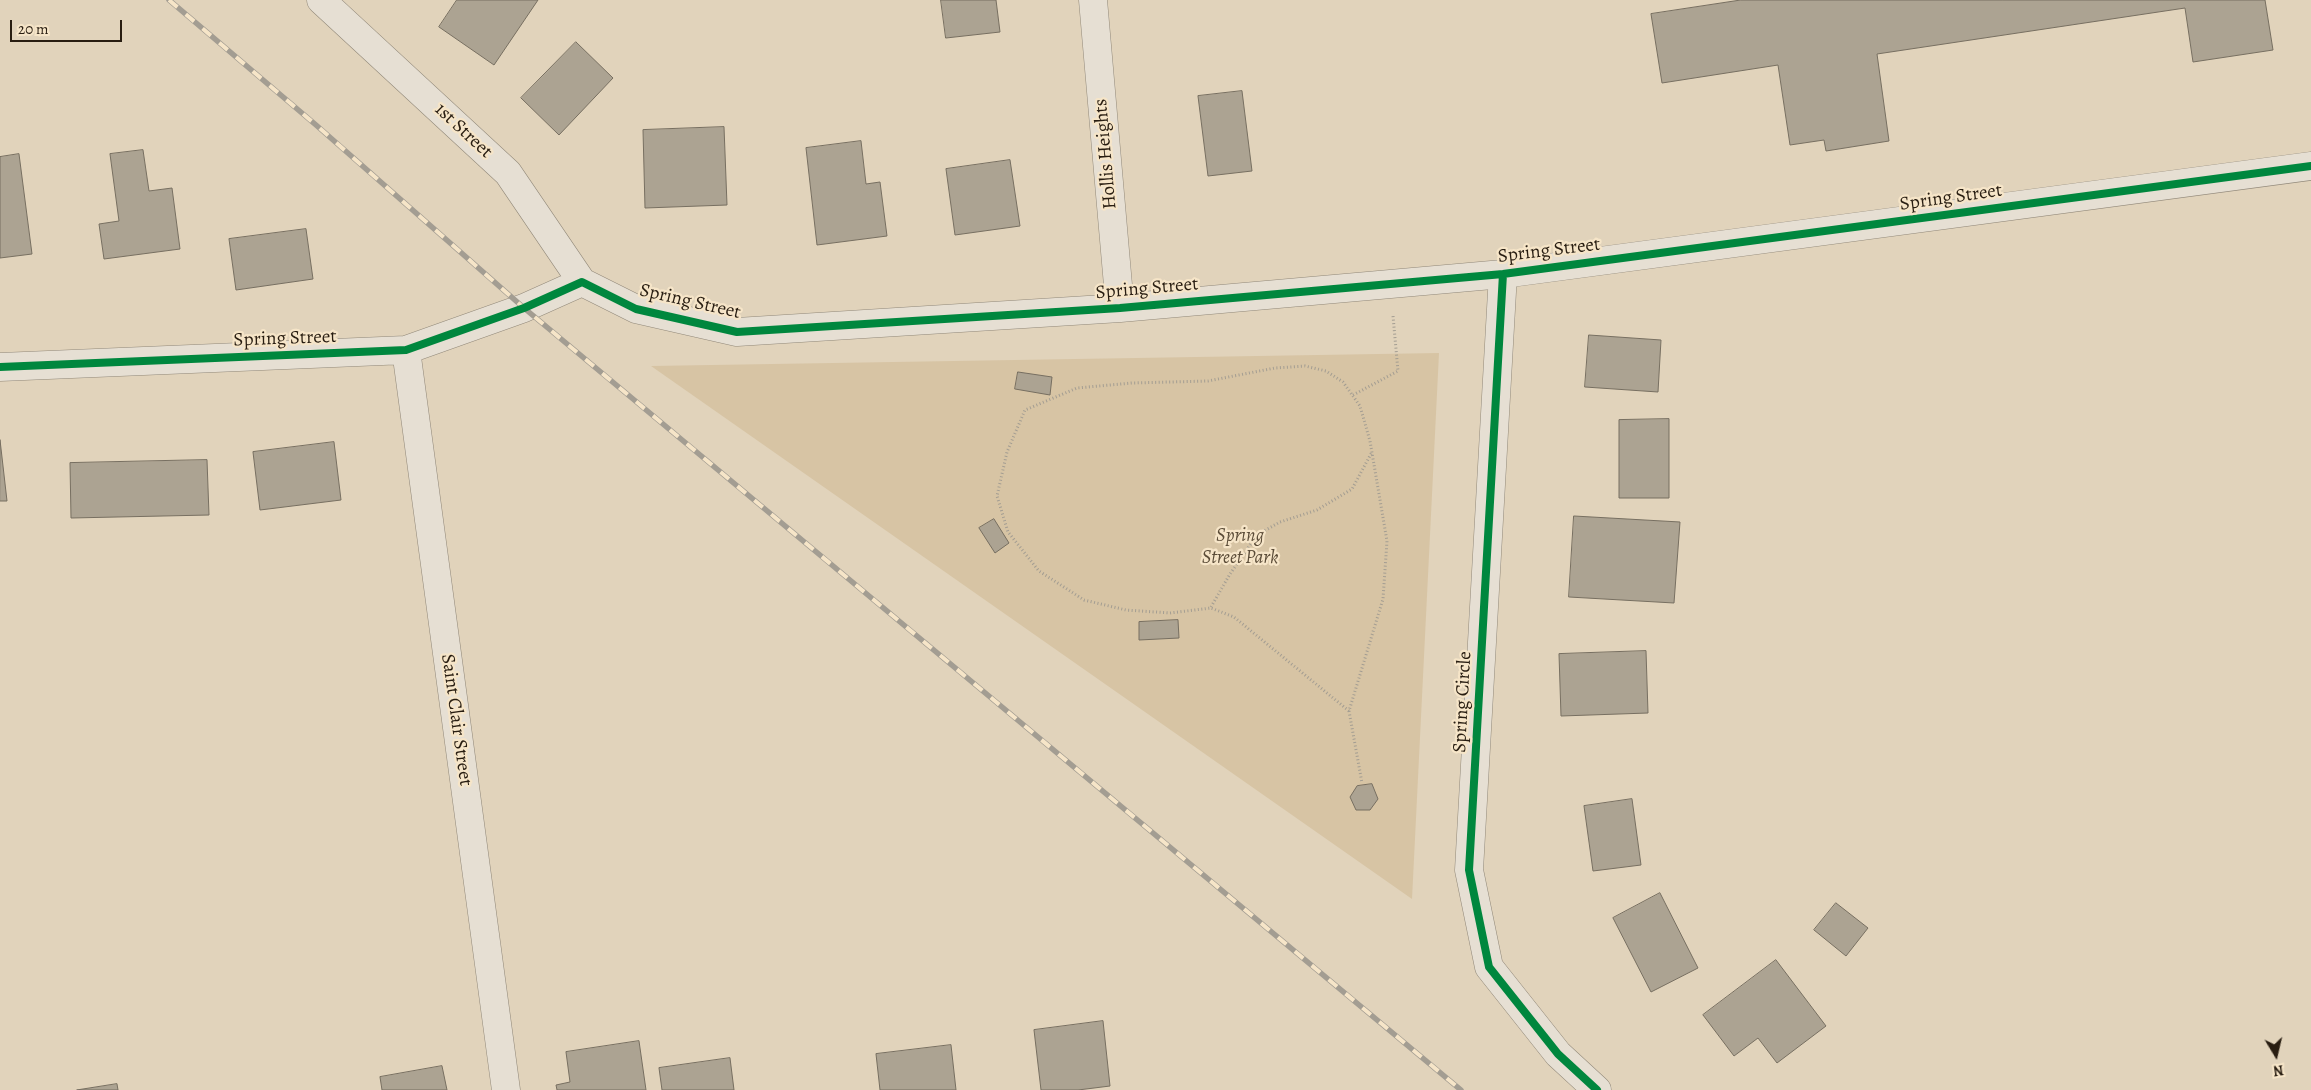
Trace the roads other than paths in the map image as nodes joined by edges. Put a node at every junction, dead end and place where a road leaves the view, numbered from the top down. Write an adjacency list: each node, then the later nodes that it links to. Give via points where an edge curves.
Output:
1 (321, 0): 5 (street, 1st Street, via 508,173)
2 (1093, 0): 6 (street, Hollis Heights)
3 (2311, 166): 4 (street, Spring Street)
4 (1503, 274): 6 (street, Spring Street); 10 (street, Spring Circle, via 1470,870 1489,967 1558,1054)
5 (582, 282): 6 (street, Spring Street, via 636,309 737,332); 7 (street, Spring Street, via 524,308)
6 (1120, 308)
7 (406, 350): 8 (street, Spring Street); 9 (street, Saint Clair Street)
8 (0, 367)
9 (506, 1090)
10 (1597, 1090)

